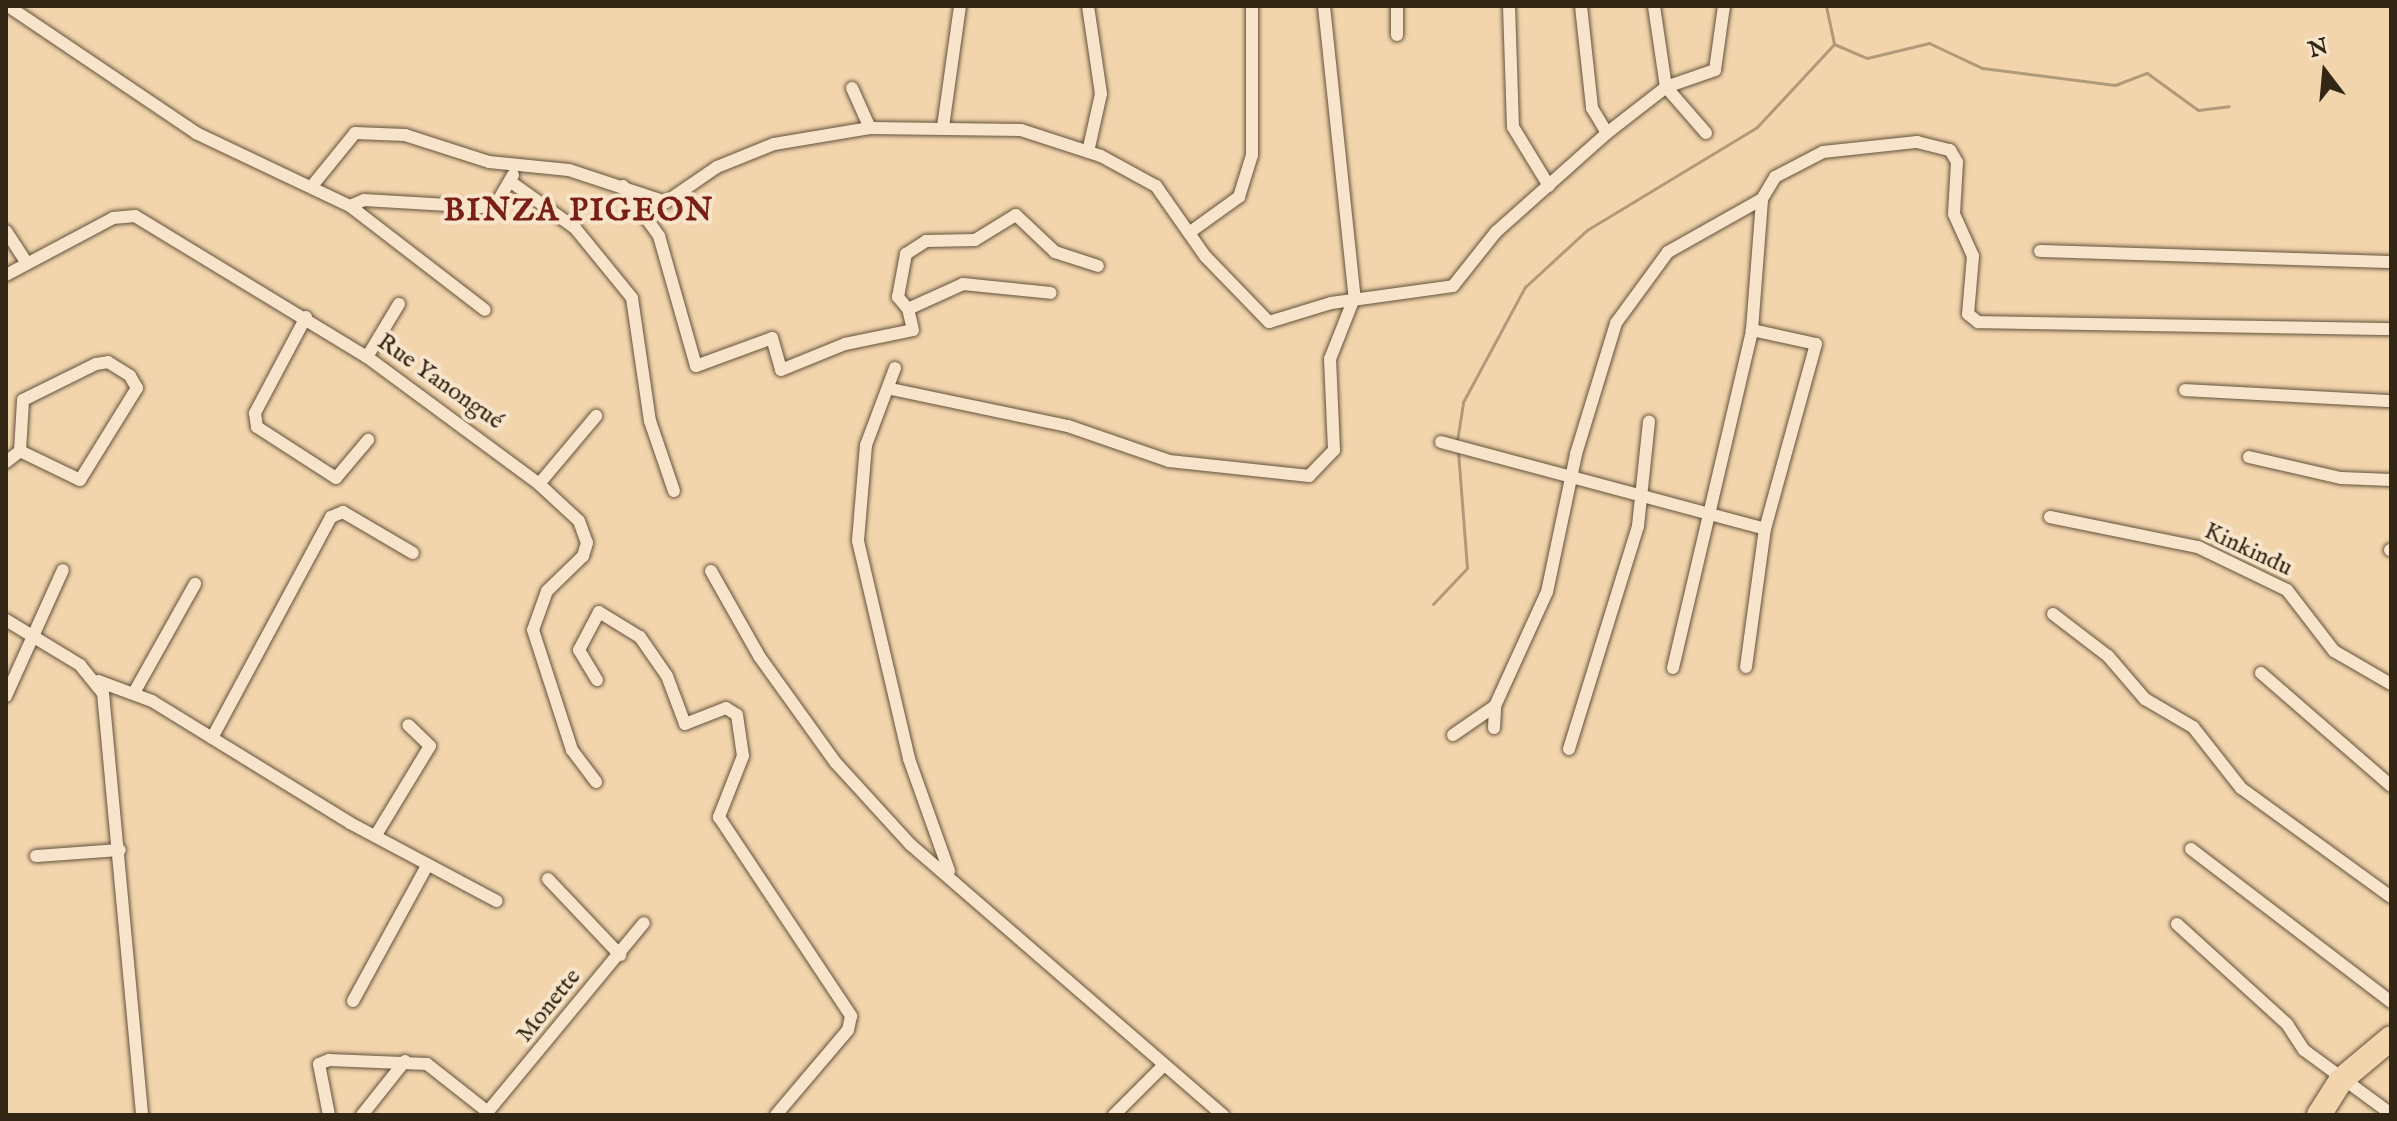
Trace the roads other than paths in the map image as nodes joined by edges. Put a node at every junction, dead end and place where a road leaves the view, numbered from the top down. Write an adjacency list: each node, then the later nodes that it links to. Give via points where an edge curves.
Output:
1 (8, 6): 21 (street, via 196,133)
2 (960, 6): 14 (street)
3 (1088, 6): 18 (street, via 1101,94)
4 (1252, 6): 26 (street, via 1252,155 1239,197)
5 (1324, 6): 34 (street)
6 (1397, 6): 11 (street)
7 (1509, 6): 23 (street, via 1513,127)
8 (1581, 6): 16 (street, via 1592,108)
9 (1654, 6): 12 (street)
10 (1724, 6): 12 (street, via 1720,65)
11 (1397, 35)
12 (1666, 87): 16 (street); 17 (street)
13 (852, 88): 15 (street)
14 (943, 127): 15 (street); 18 (street, via 1021,130)
15 (870, 128): 22 (street, via 749,151 666,202)
16 (1607, 133): 23 (street)
17 (1706, 133)
18 (1088, 152): 26 (street, via 1156,186)
19 (511, 164): 20 (street); 21 (street, via 405,135 355,133); 22 (street, via 548,166)
20 (511, 182): 25 (street, via 498,201 482,207 364,200); 56 (street, via 575,228 632,298 650,421)
21 (312, 186): 25 (street)
22 (623, 186): 36 (street, via 659,236 696,366 772,338 781,370 845,344 913,330)
23 (1549, 186): 34 (street, via 1446,290)
24 (1762, 199): 39 (street, via 1775,177 1835,147 1933,142 1957,162 1954,214 1973,256 1972,320); 40 (street); 53 (street, via 1668,252 1639,282 1602,360)
25 (350, 206): 37 (street)
26 (1193, 230): 34 (street, via 1205,256 1269,322)
27 (6, 231): 30 (street)
28 (2040, 251): 29 (street)
29 (2391, 262)
30 (27, 263): 32 (street, Rue Yanongué); 38 (street, Rue Yanongué, via 113,218 135,216)
31 (1098, 266): 36 (street, via 1055,252 1016,215 975,240 926,241 906,254 898,297)
32 (6, 275)
33 (1051, 293): 36 (street, via 963,284)
34 (1354, 300): 43 (street, via 1330,359 1334,450 1309,476 1169,461 1068,426)
35 (399, 304): 41 (street)
36 (908, 309)
37 (485, 310)
38 (306, 317): 41 (street, Rue Yanongué); 48 (street, via 255,413 257,427 336,478)
39 (2391, 329)
40 (1752, 330): 58 (street); 60 (street, via 1816,344)
41 (367, 357): 55 (street, Rue Yanongué)
42 (895, 368): 43 (street)
43 (891, 389): 89 (street, via 866,445 858,541 916,783)
44 (2185, 390): 45 (street)
45 (2391, 401)
46 (596, 416): 55 (street)
47 (1649, 422): 57 (street)
48 (368, 440)
49 (1441, 442): 53 (street)
50 (20, 451): 50 (street, via 23,400 96,364 108,362 130,376 137,388 80,480); 52 (street)
51 (2249, 457): 54 (street, via 2341,478)
52 (6, 462)
53 (1571, 479): 57 (street); 76 (street, via 1547,592)
54 (2391, 480)
55 (539, 484): 82 (street, Rue Yanongué, via 579,521 587,543 583,556 547,591 533,630 572,750)
56 (674, 491)
57 (1642, 495): 58 (street); 81 (street)
58 (1709, 510): 60 (street); 69 (street, via 1698,582)
59 (2050, 517): 73 (street, Kinkindu, via 2198,547 2287,590 2334,651)
60 (1765, 529): 68 (street)
61 (413, 553): 80 (street, via 343,512 331,517)
62 (63, 570): 67 (street)
63 (711, 571): 89 (street, via 759,656 836,763 911,845)
64 (195, 584): 74 (street)
65 (2053, 614): 91 (street, via 2108,656 2145,699 2193,727 2241,788)
66 (6, 620): 67 (street)
67 (37, 638): 72 (street); 75 (street)
68 (1746, 667)
69 (1673, 668)
70 (2261, 673): 83 (street)
71 (597, 680): 107 (street, via 579,650 599,612 640,637 667,676 680,720 691,723 726,708 737,715 743,756 719,817 851,1016 848,1030)
72 (98, 681): 74 (street); 86 (street, via 113,748)
73 (2391, 684)
74 (135, 691): 80 (street)
75 (6, 696)
76 (1495, 706): 78 (street); 79 (street)
77 (408, 725): 84 (street, via 430,746)
78 (1494, 728)
79 (1453, 735)
80 (212, 738): 84 (street)
81 (1569, 749)
82 (596, 782)
83 (2391, 786)
84 (376, 835): 88 (street)
85 (2191, 849): 97 (street)
86 (120, 850): 87 (street); 104 (street)
87 (36, 856)
88 (427, 866): 92 (street); 96 (street)
89 (949, 871): 100 (street)
90 (548, 879): 95 (street)
91 (2391, 897)
92 (497, 901)
93 (644, 923): 95 (street, Monette)
94 (2177, 924): 101 (street)
95 (620, 955): 102 (street, Monette)
96 (353, 1001)
97 (2391, 1002)
98 (2391, 1038): 101 (highway)
99 (405, 1061): 102 (street, via 433,1067); 105 (street, via 322,1061); 106 (street)
100 (1163, 1066): 108 (street); 109 (street)
101 (2341, 1080): 103 (street); 110 (highway)
102 (487, 1114)
103 (2391, 1114)
104 (142, 1115)
105 (329, 1115)
106 (362, 1115)
107 (776, 1115)
108 (1114, 1115)
109 (1223, 1115)
110 (2319, 1115)

